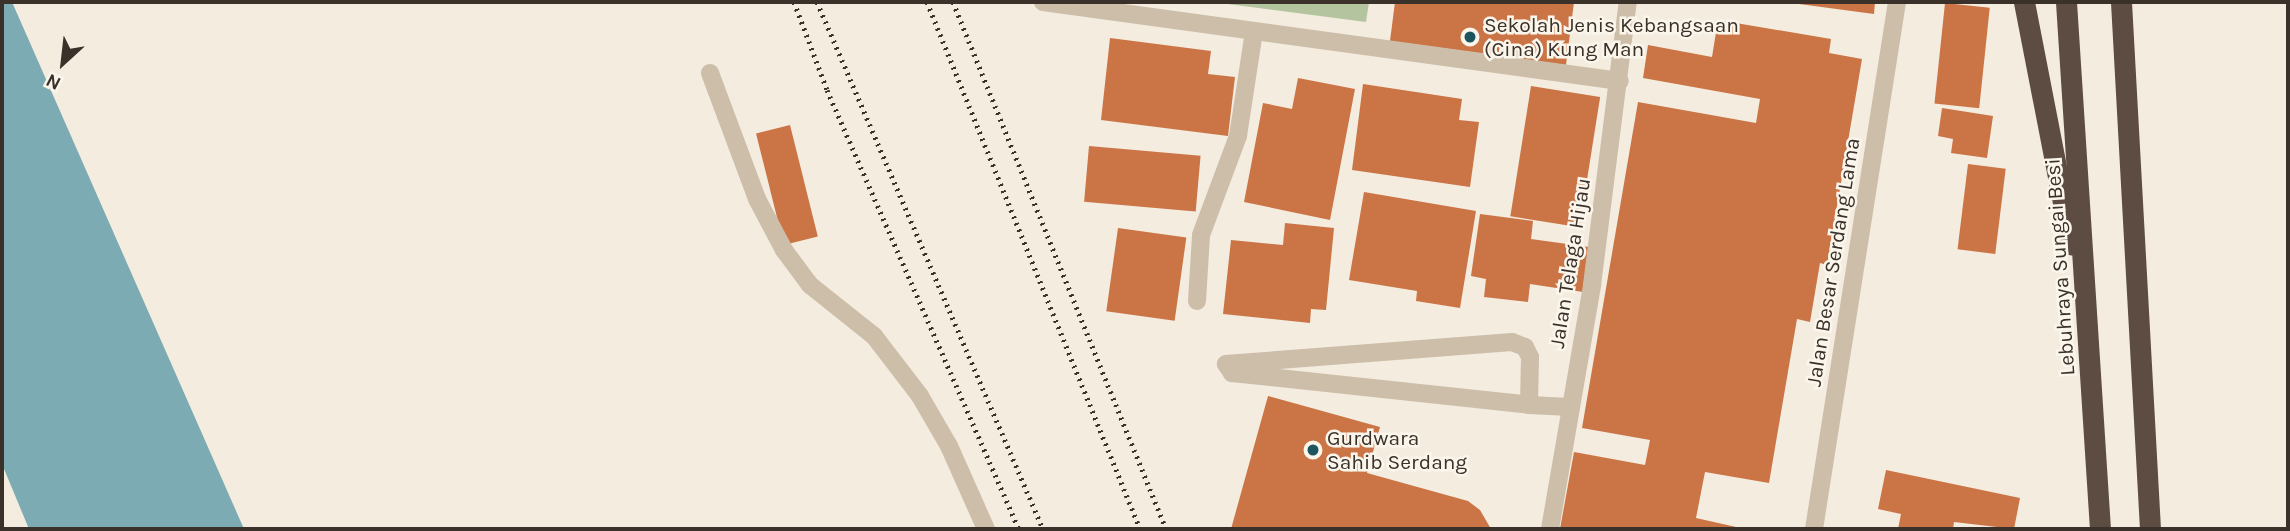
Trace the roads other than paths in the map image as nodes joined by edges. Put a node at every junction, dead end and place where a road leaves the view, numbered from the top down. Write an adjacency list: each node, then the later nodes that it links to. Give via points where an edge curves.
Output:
1 (1043, 2): 7 (street)
2 (1628, 2): 9 (street, Jalan Telaga Hijau)
3 (1897, 2): 16 (street, Jalan Besar Serdang Lama)
4 (2024, 2): 11 (highway)
5 (2066, 2): 11 (highway, Lebuhraya Sungai Besi)
6 (2120, 2): 18 (highway)
7 (1254, 31): 9 (street); 10 (street, via 1238,136 1201,235)
8 (710, 73): 14 (street, via 757,200 784,250 810,285 874,336 920,397 949,446)
9 (1620, 81): 13 (street, Jalan Telaga Hijau)
10 (1197, 301)
11 (2089, 335): 17 (highway, Lebuhraya Sungai Besi)
12 (1529, 405): 12 (street, via 1232,373 1226,364 1512,342 1525,347 1530,358); 13 (street)
13 (1570, 407): 15 (street, Jalan Telaga Hijau)
14 (986, 529)
15 (1550, 529)
16 (1814, 529)
17 (2100, 529)
18 (2150, 529)

